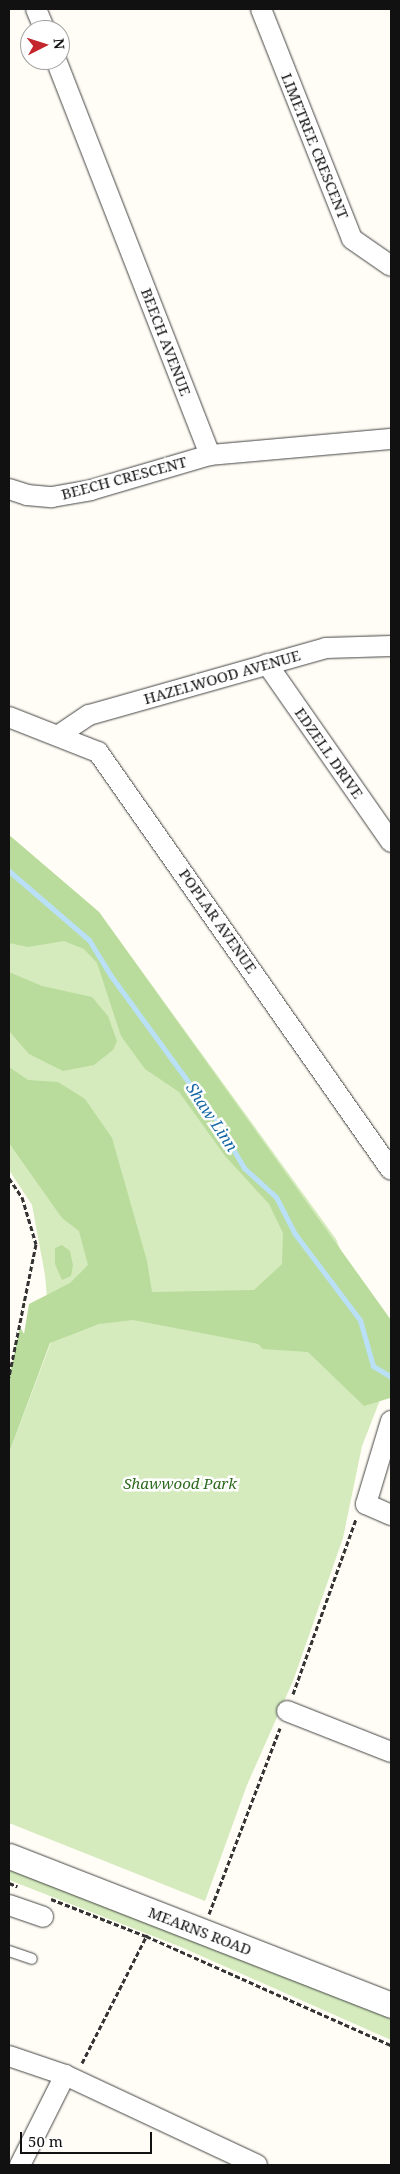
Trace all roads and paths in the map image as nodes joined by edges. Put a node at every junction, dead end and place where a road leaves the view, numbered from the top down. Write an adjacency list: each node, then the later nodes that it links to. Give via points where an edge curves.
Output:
1 (261, 9): 3 (street, LIMETREE CRESCENT, via 352,239)
2 (60, 70): 5 (street, BEECH AVENUE)
3 (391, 266)
4 (391, 439): 5 (street)
5 (210, 455): 6 (street, BEECH CRESCENT, via 91,490 52,497 27,495)
6 (9, 489)
7 (391, 646): 8 (street, HAZELWOOD AVENUE, via 326,648)
8 (267, 664): 10 (street, HAZELWOOD AVENUE, via 89,715); 11 (street, EDZELL DRIVE)
9 (9, 717): 10 (street, POPLAR AVENUE)
10 (59, 735): 12 (street, POPLAR AVENUE, via 98,752 118,775)
11 (391, 842)
12 (391, 1170)
13 (9, 1178): 14 (path, via 22,1196 36,1244)
14 (9, 1377)
15 (391, 1421): 16 (street, via 366,1504)
16 (391, 1515)
17 (286, 1711): 18 (street)
18 (391, 1752)
19 (9, 1856): 25 (street, MEARNS ROAD)
20 (9, 1883): 21 (path)
21 (27, 1890)
22 (45, 1897): 25 (path)
23 (9, 1905): 24 (street)
24 (43, 1917)
25 (151, 1925): 28 (street, MEARNS ROAD); 29 (path); 31 (path)
26 (9, 1951): 27 (lane)
27 (32, 1959)
28 (391, 2005)
29 (391, 2045)
30 (9, 2056): 31 (street)
31 (70, 2077): 32 (street); 33 (street)
32 (20, 2165)
33 (257, 2165)

